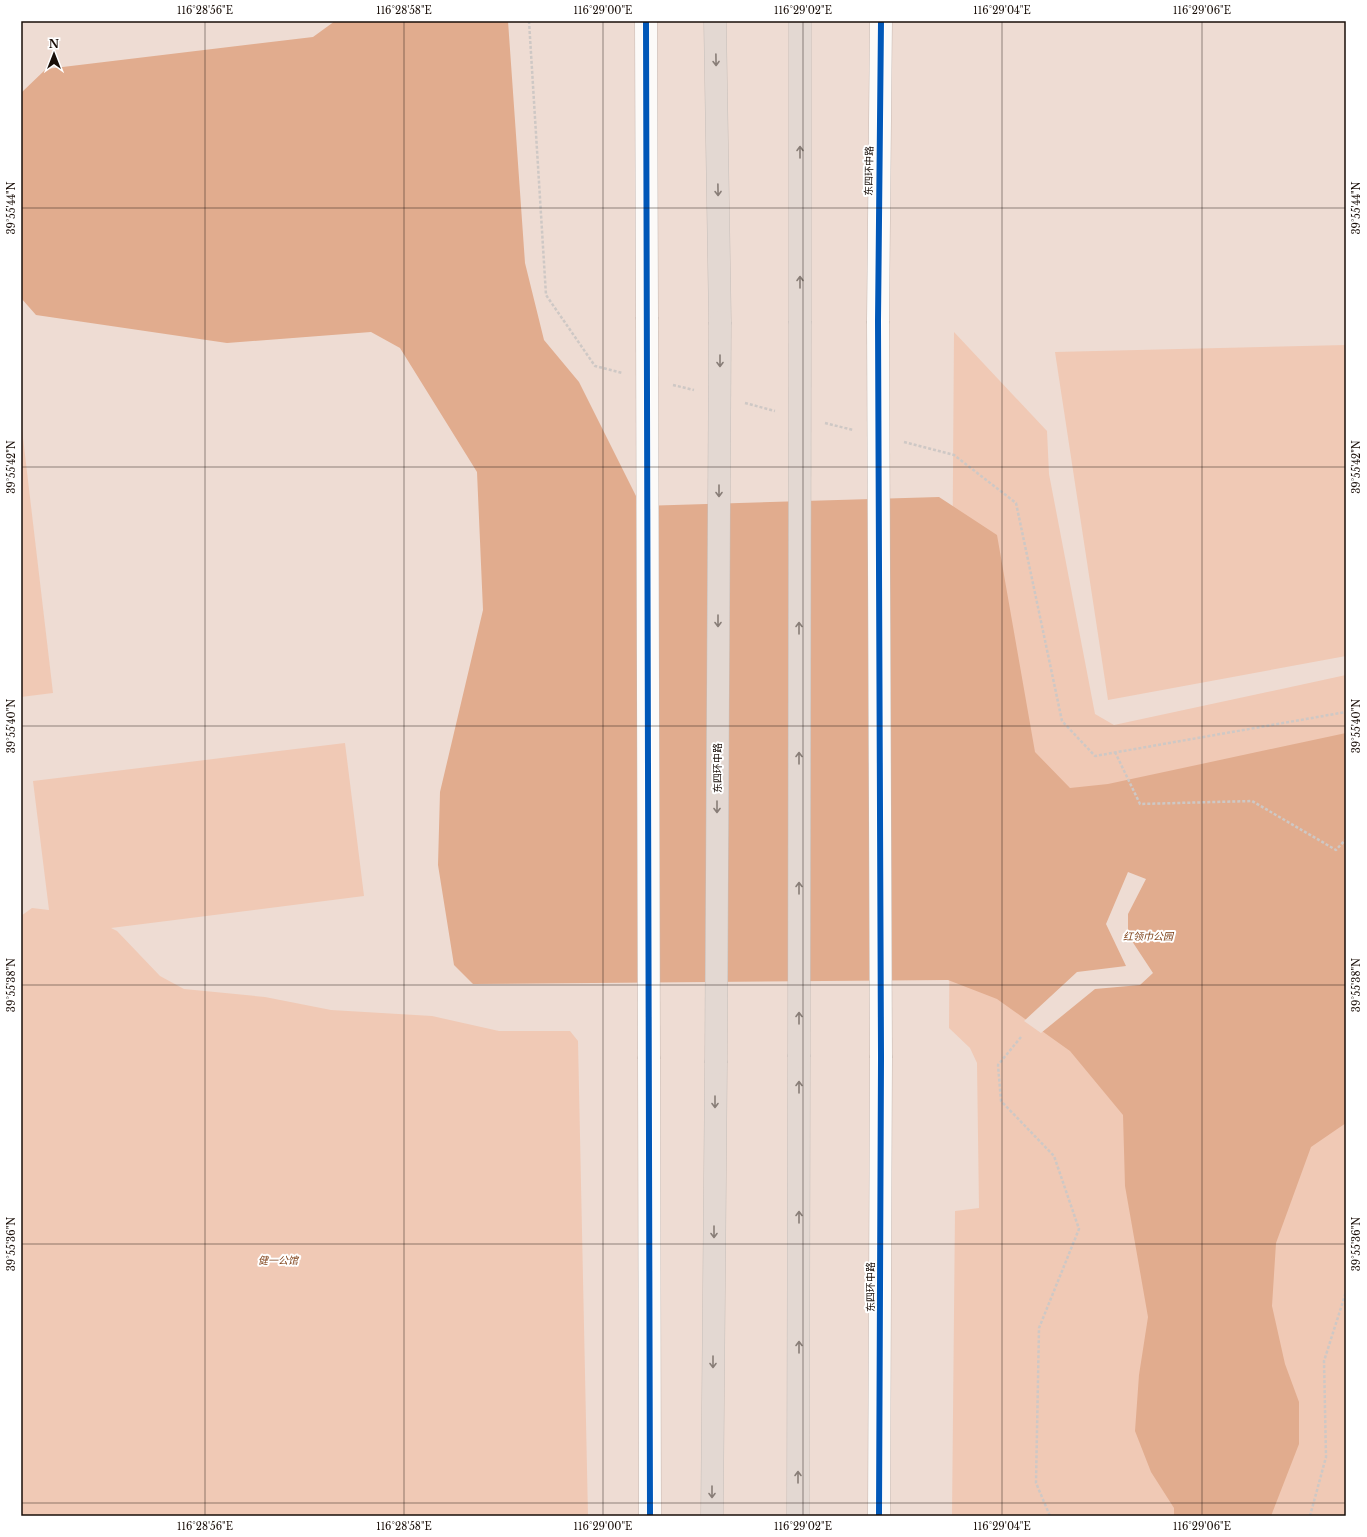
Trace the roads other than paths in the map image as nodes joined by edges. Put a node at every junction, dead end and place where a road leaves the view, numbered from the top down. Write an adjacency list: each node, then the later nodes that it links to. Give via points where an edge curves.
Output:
1 (646, 21): 5 (street, bridge)
2 (715, 21): 6 (highway, 东四环中路, one-way to 6, bridge, via 720,322)
3 (800, 21): 7 (highway, one-way to 3, bridge)
4 (881, 21): 8 (street, 东四环中路, bridge, via 878,321 881,1058)
5 (650, 1516)
6 (712, 1516)
7 (798, 1516)
8 (879, 1516)

